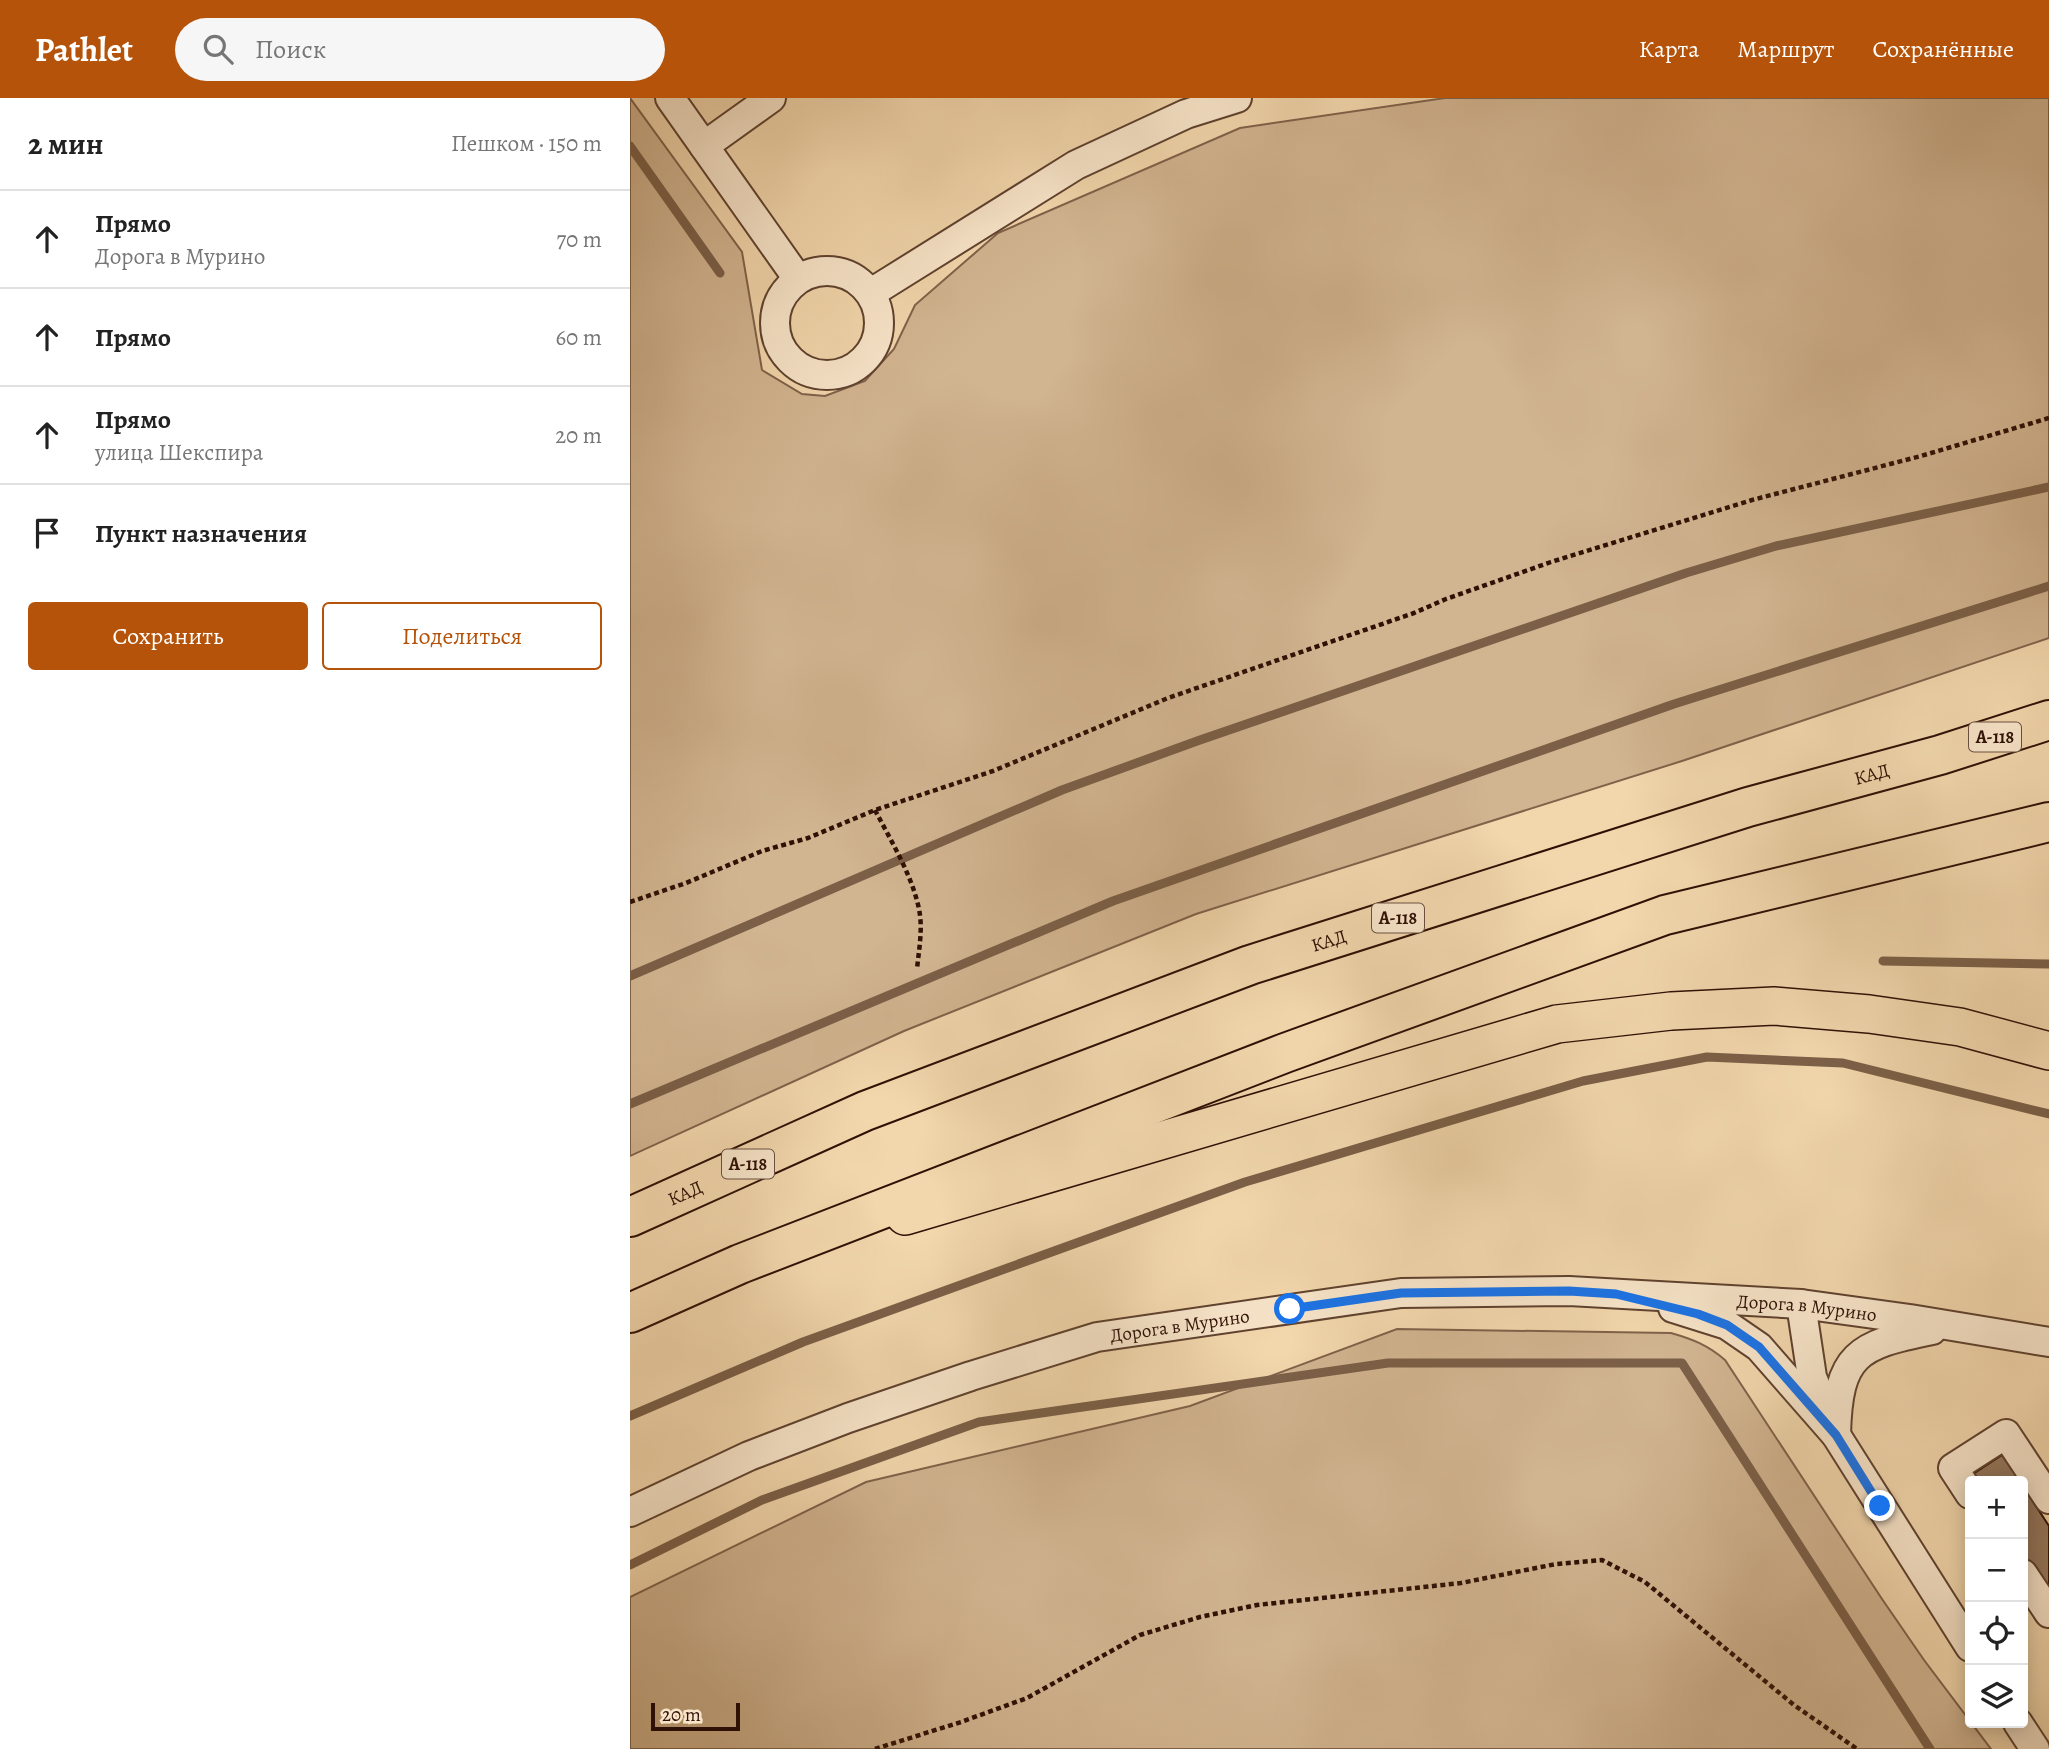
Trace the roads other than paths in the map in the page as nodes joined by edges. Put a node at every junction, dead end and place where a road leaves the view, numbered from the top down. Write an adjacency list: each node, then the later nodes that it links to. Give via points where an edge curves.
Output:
1 (670, 98): 4 (street)
2 (771, 98): 4 (street)
3 (1237, 98): 6 (street, via 1186,114 1076,165)
4 (704, 146): 5 (street)
5 (798, 279): 6 (street, via 813,272 845,273); 6 (street, via 785,291 774,324 787,357 817,374 851,370 865,359 879,327)
6 (871, 293)
7 (2049, 720): 10 (highway, КАД / А-118, via 1748,807 1250,965 865,1111)
8 (2049, 822): 11 (highway, via 1665,915 1285,1053)
9 (2049, 1051): 11 (main road, via 1960,1027 1774,1006 1671,1011 1557,1024)
10 (630, 1217)
11 (740, 1264): 14 (highway)
12 (1616, 1294): 13 (street, Дорога в Мурино); 17 (street, via 1727,1325 1759,1347); 20 (street, Дорога в Мурино, via 1401,1293 1097,1337 848,1418 749,1456)
13 (1801, 1304): 15 (street, Дорога в Мурино); 17 (street, via 1812,1377)
14 (630, 1313)
15 (1951, 1326): 16 (street, Дорога в Мурино); 17 (street, via 1889,1338 1859,1353 1842,1377)
16 (2049, 1342)
17 (1836, 1435): 23 (street)
18 (1965, 1486): 19 (street, via 1953,1468 2006,1434)
19 (2049, 1499)
20 (630, 1511)
21 (2028, 1582): 22 (street)
22 (2049, 1613)
23 (1965, 1639)
24 (2021, 1728): 25 (street)
25 (2035, 1749)

